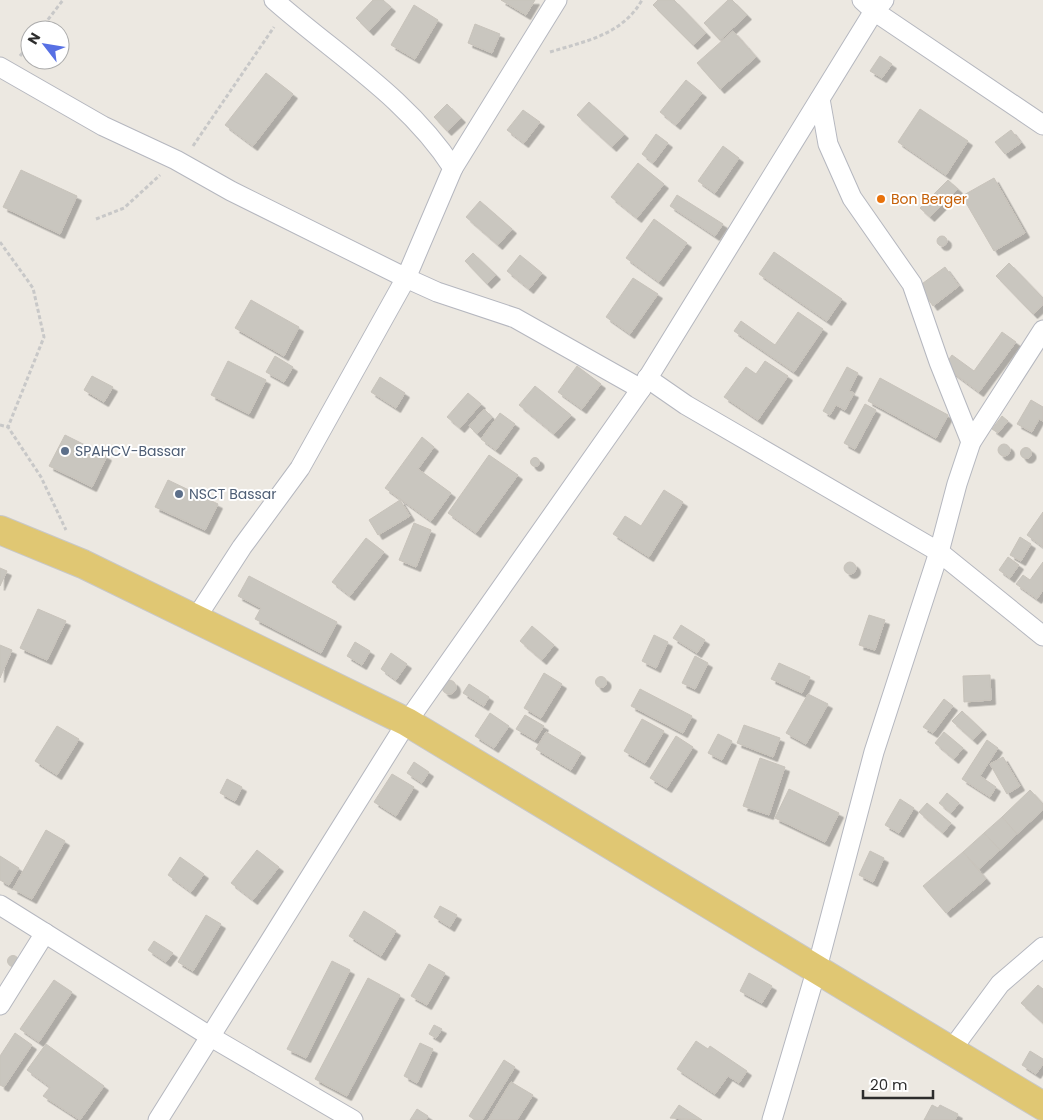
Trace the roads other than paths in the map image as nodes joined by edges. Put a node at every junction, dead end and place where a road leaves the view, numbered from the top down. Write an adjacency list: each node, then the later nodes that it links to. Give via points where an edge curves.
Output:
1 (557, 0): 7 (street)
2 (874, 4): 5 (street); 6 (street)
3 (280, 5): 7 (street, via 410,114 436,141)
4 (0, 67): 8 (street, via 103,126)
5 (820, 99): 10 (street); 11 (street, via 828,144 852,198 912,284)
6 (1043, 125)
7 (453, 168): 8 (street)
8 (406, 278): 10 (street, via 515,318); 14 (street, via 300,468 242,547)
9 (1043, 330): 11 (street)
10 (644, 383): 13 (street); 16 (street)
11 (971, 442): 13 (street, via 956,484)
12 (0, 530): 14 (main road, via 83,564)
13 (939, 552): 15 (street); 20 (street, via 874,752)
14 (196, 618): 16 (main road)
15 (1043, 636)
16 (407, 722): 20 (main road); 22 (street)
17 (0, 905): 18 (street)
18 (45, 933): 21 (street); 22 (street)
19 (1043, 947): 23 (street, via 1000,984)
20 (817, 968): 23 (main road); 27 (street)
21 (0, 1005)
22 (212, 1037): 25 (street); 26 (street)
23 (952, 1049): 24 (main road)
24 (1043, 1106)
25 (158, 1120)
26 (352, 1120)
27 (772, 1120)

